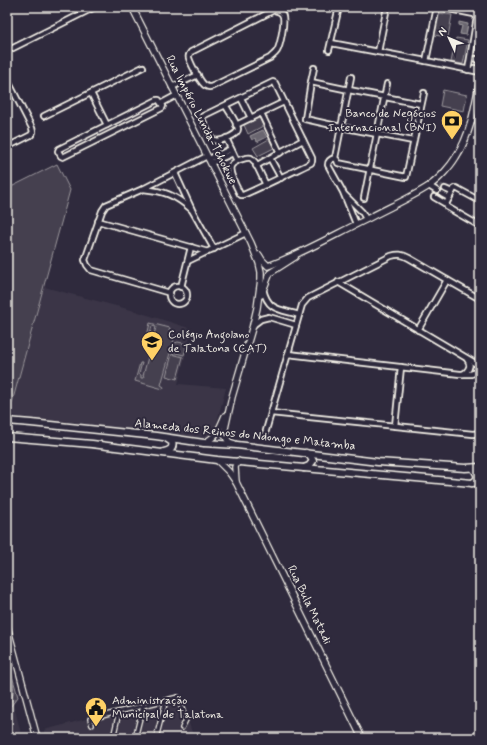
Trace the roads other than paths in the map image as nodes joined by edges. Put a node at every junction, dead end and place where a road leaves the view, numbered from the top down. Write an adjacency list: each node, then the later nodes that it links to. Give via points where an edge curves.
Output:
1 (95, 7): 8 (street)
2 (132, 7): 23 (street, Rua Império Lunda-Tchokwe)
3 (339, 7): 6 (street)
4 (387, 7): 9 (street)
5 (438, 7): 10 (street, via 476,15); 11 (street)
6 (331, 43): 7 (street); 9 (street)
7 (329, 50)
8 (7, 51)
9 (378, 52): 11 (street)
10 (475, 59): 14 (street)
11 (426, 60): 14 (street)
12 (144, 68): 26 (street)
13 (314, 68): 21 (street)
14 (470, 68): 15 (street); 16 (street)
15 (480, 69)
16 (480, 72)
17 (198, 75): 17 (street, via 204,85 210,87 272,56 279,46 284,20 282,13 277,10 271,11 190,52 189,56); 23 (street)
18 (351, 77): 24 (street)
19 (7, 79): 44 (street, via 33,132)
20 (480, 79): 57 (street, via 466,137 456,158)
21 (311, 82): 24 (street); 39 (street, via 305,119)
22 (387, 84): 28 (street)
23 (172, 87): 27 (street, Rua Império Lunda-Tchokwe)
24 (349, 90): 28 (street); 39 (street)
25 (424, 92): 32 (street)
26 (91, 93): 35 (street); 37 (street)
27 (177, 96): 31 (street); 49 (street, Rua Império Lunda-Tchokwe)
28 (384, 96): 32 (street); 40 (street)
29 (241, 98): 30 (street, via 274,82); 33 (street); 36 (street)
30 (284, 102): 34 (street); 42 (street)
31 (162, 103): 37 (street, via 157,100); 37 (street, via 162,108 63,157 58,151)
32 (421, 104): 43 (street)
33 (226, 106): 38 (street); 41 (street, via 203,116 202,119 214,141)
34 (261, 113): 36 (street); 46 (street)
35 (44, 116)
36 (251, 118): 38 (street)
37 (107, 125)
38 (236, 125): 41 (street, via 236,133)
39 (341, 127): 40 (street); 48 (street)
40 (378, 134): 43 (street); 54 (street)
41 (226, 138): 45 (street)
42 (303, 140): 46 (street); 56 (street, via 312,158 311,163)
43 (413, 140): 54 (street, via 406,177)
44 (7, 147)
45 (232, 151): 49 (street); 50 (street)
46 (280, 153): 47 (street)
47 (270, 158): 52 (street); 56 (street)
48 (335, 158): 51 (street); 53 (street, via 328,161)
49 (209, 160): 55 (street); 79 (street, Rua Império Lunda-Tchokwe)
50 (237, 161): 52 (street, via 251,158); 58 (street, via 232,164 230,171 241,195)
51 (338, 163): 53 (street); 54 (street)
52 (256, 166): 58 (street)
53 (331, 166): 64 (street)
54 (370, 169): 68 (street)
55 (175, 173): 62 (street); 72 (street)
56 (281, 178): 58 (street)
57 (434, 182): 59 (street); 60 (street)
58 (266, 185)
59 (440, 185)
60 (429, 186): 63 (street); 75 (street)
61 (446, 188): 65 (street)
62 (143, 189): 72 (street, via 174,196); 76 (street, via 106,205)
63 (437, 191)
64 (343, 192): 73 (street); 74 (street)
65 (452, 192): 69 (street); 70 (street, via 457,188)
66 (442, 194): 69 (street)
67 (434, 197): 71 (street)
68 (364, 198)
69 (448, 198): 71 (street)
70 (480, 201)
71 (446, 204): 78 (street)
72 (192, 210): 83 (street)
73 (362, 212): 74 (street); 75 (street)
74 (352, 216): 77 (street)
75 (366, 219): 77 (street)
76 (98, 221): 82 (street); 93 (street, via 85,260 91,270)
77 (356, 224): 81 (street)
78 (480, 226)
79 (246, 233): 80 (street, Rua Império Lunda-Tchokwe); 83 (street)
80 (251, 243): 86 (street, Rua Império Lunda-Tchokwe); 87 (street, Rua Império Lunda-Tchokwe)
81 (312, 246): 86 (street); 88 (street)
82 (191, 247): 84 (street); 85 (street)
83 (214, 249): 84 (street)
84 (208, 252): 85 (street)
85 (188, 261): 91 (street)
86 (268, 266): 87 (street, via 263,266); 88 (street, Rua Império Lunda-Tchokwe, via 271,269)
87 (261, 272): 88 (street, via 266,276); 96 (street, Rua Império Lunda-Tchokwe)
88 (270, 273): 92 (street, Rua Império Lunda-Tchokwe)
89 (447, 280): 90 (street, via 398,254); 94 (street); 101 (street)
90 (338, 282): 97 (street, via 308,298 302,305); 101 (street)
91 (181, 287): 93 (street, via 174,288); 93 (street, via 187,293 183,302 175,303 171,300)
92 (263, 289): 95 (street); 96 (street, Rua Império Lunda-Tchokwe)
93 (170, 293)
94 (480, 299)
95 (272, 307): 97 (street); 98 (street)
96 (257, 308): 99 (street, Rua Império Lunda-Tchokwe)
97 (299, 315): 100 (street)
98 (269, 317): 99 (street); 100 (street)
99 (252, 325): 108 (street, Rua Império Lunda-Tchokwe)
100 (296, 325): 102 (street)
101 (418, 330): 103 (street)
102 (288, 354): 105 (street); 109 (street)
103 (465, 358): 104 (street); 107 (street, via 469,367 466,372)
104 (480, 366)
105 (401, 367): 107 (street); 111 (street)
106 (480, 371): 107 (street)
107 (460, 374)
108 (230, 402): 116 (street, Rua Império Lunda-Tchokwe, via 217,434); 117 (street, Rua Império Lunda-Tchokwe, via 224,433 229,442)
109 (272, 413): 111 (street); 113 (street)
110 (7, 421): 115 (main road, Alameda dos Reinos do Ndongo e Matamba)
111 (395, 426): 112 (street, via 473,434)
112 (480, 432)
113 (265, 434)
114 (7, 437): 118 (main road)
115 (166, 438): 116 (main road, Alameda dos Reinos do Ndongo e Matamba); 118 (main road, via 172,442 172,449)
116 (204, 443): 117 (main road, Alameda dos Reinos do Ndongo e Matamba)
117 (237, 445): 119 (main road, Alameda dos Reinos do Ndongo e Matamba)
118 (163, 453): 120 (main road)
119 (306, 453): 123 (main road, via 313,460); 124 (main road, Alameda dos Reinos do Ndongo e Matamba, via 378,462)
120 (217, 460): 121 (main road); 125 (street, Rua Bula Matadi)
121 (238, 461): 123 (main road); 125 (street, Rua Bula Matadi, via 235,467)
122 (480, 467): 124 (main road, Alameda dos Reinos do Ndongo e Matamba)
123 (304, 468): 127 (main road)
124 (473, 468): 127 (main road, via 478,477)
125 (236, 482): 138 (street, Rua Bula Matadi)
126 (480, 482): 127 (main road)
127 (472, 483)
128 (7, 626): 134 (street)
129 (166, 700): 130 (street); 133 (street, via 178,697 186,720); 137 (street)
130 (143, 706): 131 (street); 136 (street)
131 (119, 712): 132 (street, via 90,719); 135 (street)
132 (92, 725)
133 (182, 728)
134 (37, 738)
135 (112, 738)
136 (135, 738)
137 (156, 738)
138 (362, 738)

